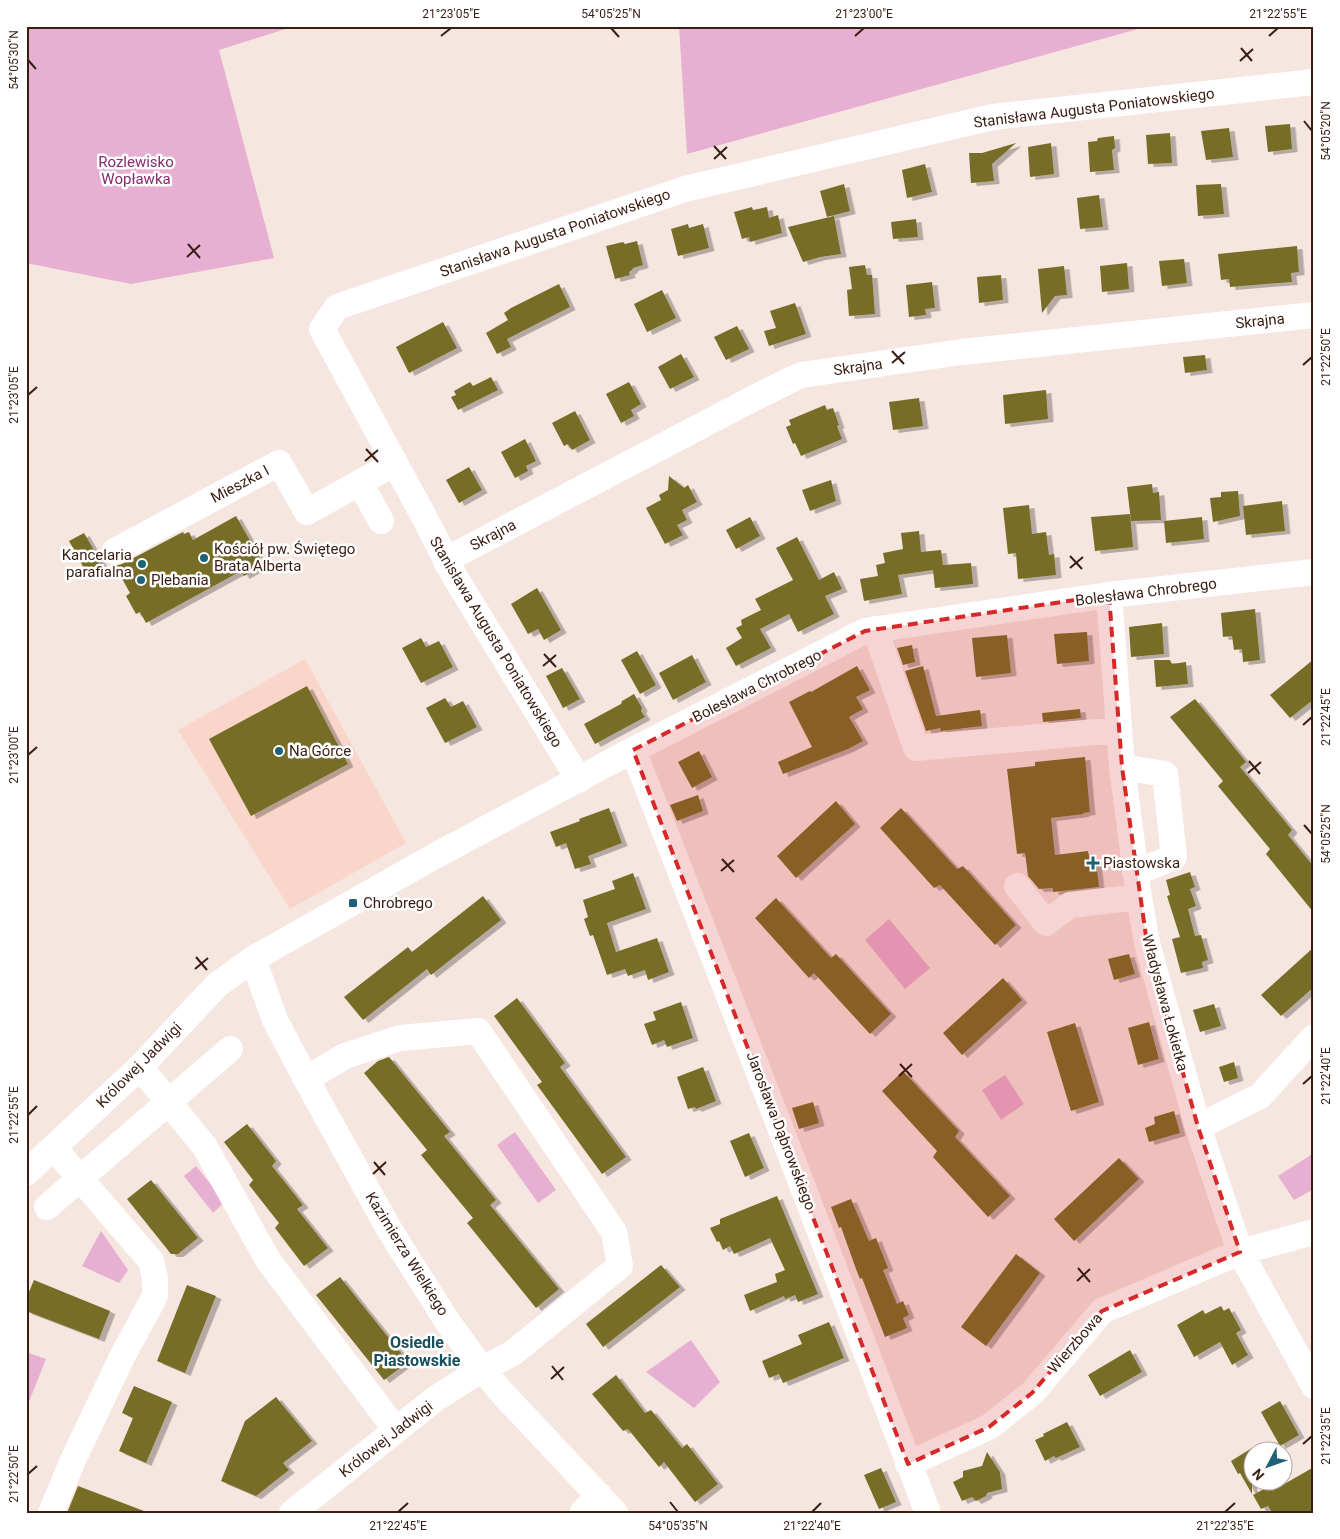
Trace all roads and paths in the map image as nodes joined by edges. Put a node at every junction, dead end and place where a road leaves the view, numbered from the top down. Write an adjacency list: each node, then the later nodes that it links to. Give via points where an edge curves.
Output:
1 (1314, 82): 3 (street, Stanisława Augusta Poniatowskiego, via 993,117 685,190 337,307 322,329)
2 (1314, 315): 7 (street, Skrajna, via 962,352 801,375)
3 (395, 463): 4 (street, Mieszka I); 7 (street, Stanisława Augusta Poniatowskiego)
4 (360, 483): 5 (street); 6 (street, Mieszka I, via 307,512 279,464)
5 (382, 521)
6 (115, 551)
7 (446, 562): 14 (street, Stanisława Augusta Poniatowskiego)
8 (1314, 572): 9 (street, Bolesława Chrobrego)
9 (1109, 596): 10 (street, Bolesława Chrobrego); 11 (street, Władysława Łokietka)
10 (875, 629): 11 (street, via 916,748); 12 (street, Bolesława Chrobrego, via 865,631)
11 (1118, 730): 13 (street, Władysława Łokietka)
12 (633, 750): 14 (street, Bolesława Chrobrego); 33 (street, Jarosława Dąbrowskiego)
13 (1122, 767): 15 (street, Władysława Łokietka); 15 (street, via 1165,774 1174,857)
14 (579, 780): 17 (street, Bolesława Chrobrego, via 433,857)
15 (1137, 885): 16 (street, via 1070,906 1046,923); 23 (street, Władysława Łokietka, via 1147,943)
16 (1017, 886)
17 (253, 959): 20 (street, Królowej Jadwigi, via 217,985); 21 (street, Kazimierza Wielkiego, via 275,1020)
18 (1314, 1037): 23 (street, via 1260,1096)
19 (230, 1049): 22 (street)
20 (140, 1067): 22 (street); 24 (street, Królowej Jadwigi)
21 (306, 1079): 30 (street, Kazimierza Wielkiego, via 389,1230); 30 (street, Królowej Jadwigi, via 345,1056 400,1038 478,1032 614,1232 620,1266 513,1353)
22 (168, 1102): 26 (street); 32 (street, via 205,1147 268,1260)
23 (1198, 1127): 29 (street, Władysława Łokietka)
24 (54, 1148): 25 (street, Królowej Jadwigi); 26 (street)
25 (26, 1173)
26 (80, 1178): 27 (street); 35 (street, via 151,1262 155,1296 122,1357)
27 (47, 1207)
28 (1314, 1232): 29 (street, Wierzbowa)
29 (1240, 1252): 31 (street, Władysława Łokietka); 33 (street, Wierzbowa, via 1102,1311 1032,1393 989,1427)
30 (482, 1370): 32 (street, Królowej Jadwigi, via 436,1399); 34 (street, Kazimierza Wielkiego)
31 (1314, 1386)
32 (396, 1430): 36 (street, Królowej Jadwigi)
33 (908, 1464): 37 (street, Jarosława Dąbrowskiego)
34 (599, 1507)
35 (51, 1513)
36 (292, 1513)
37 (928, 1513)

